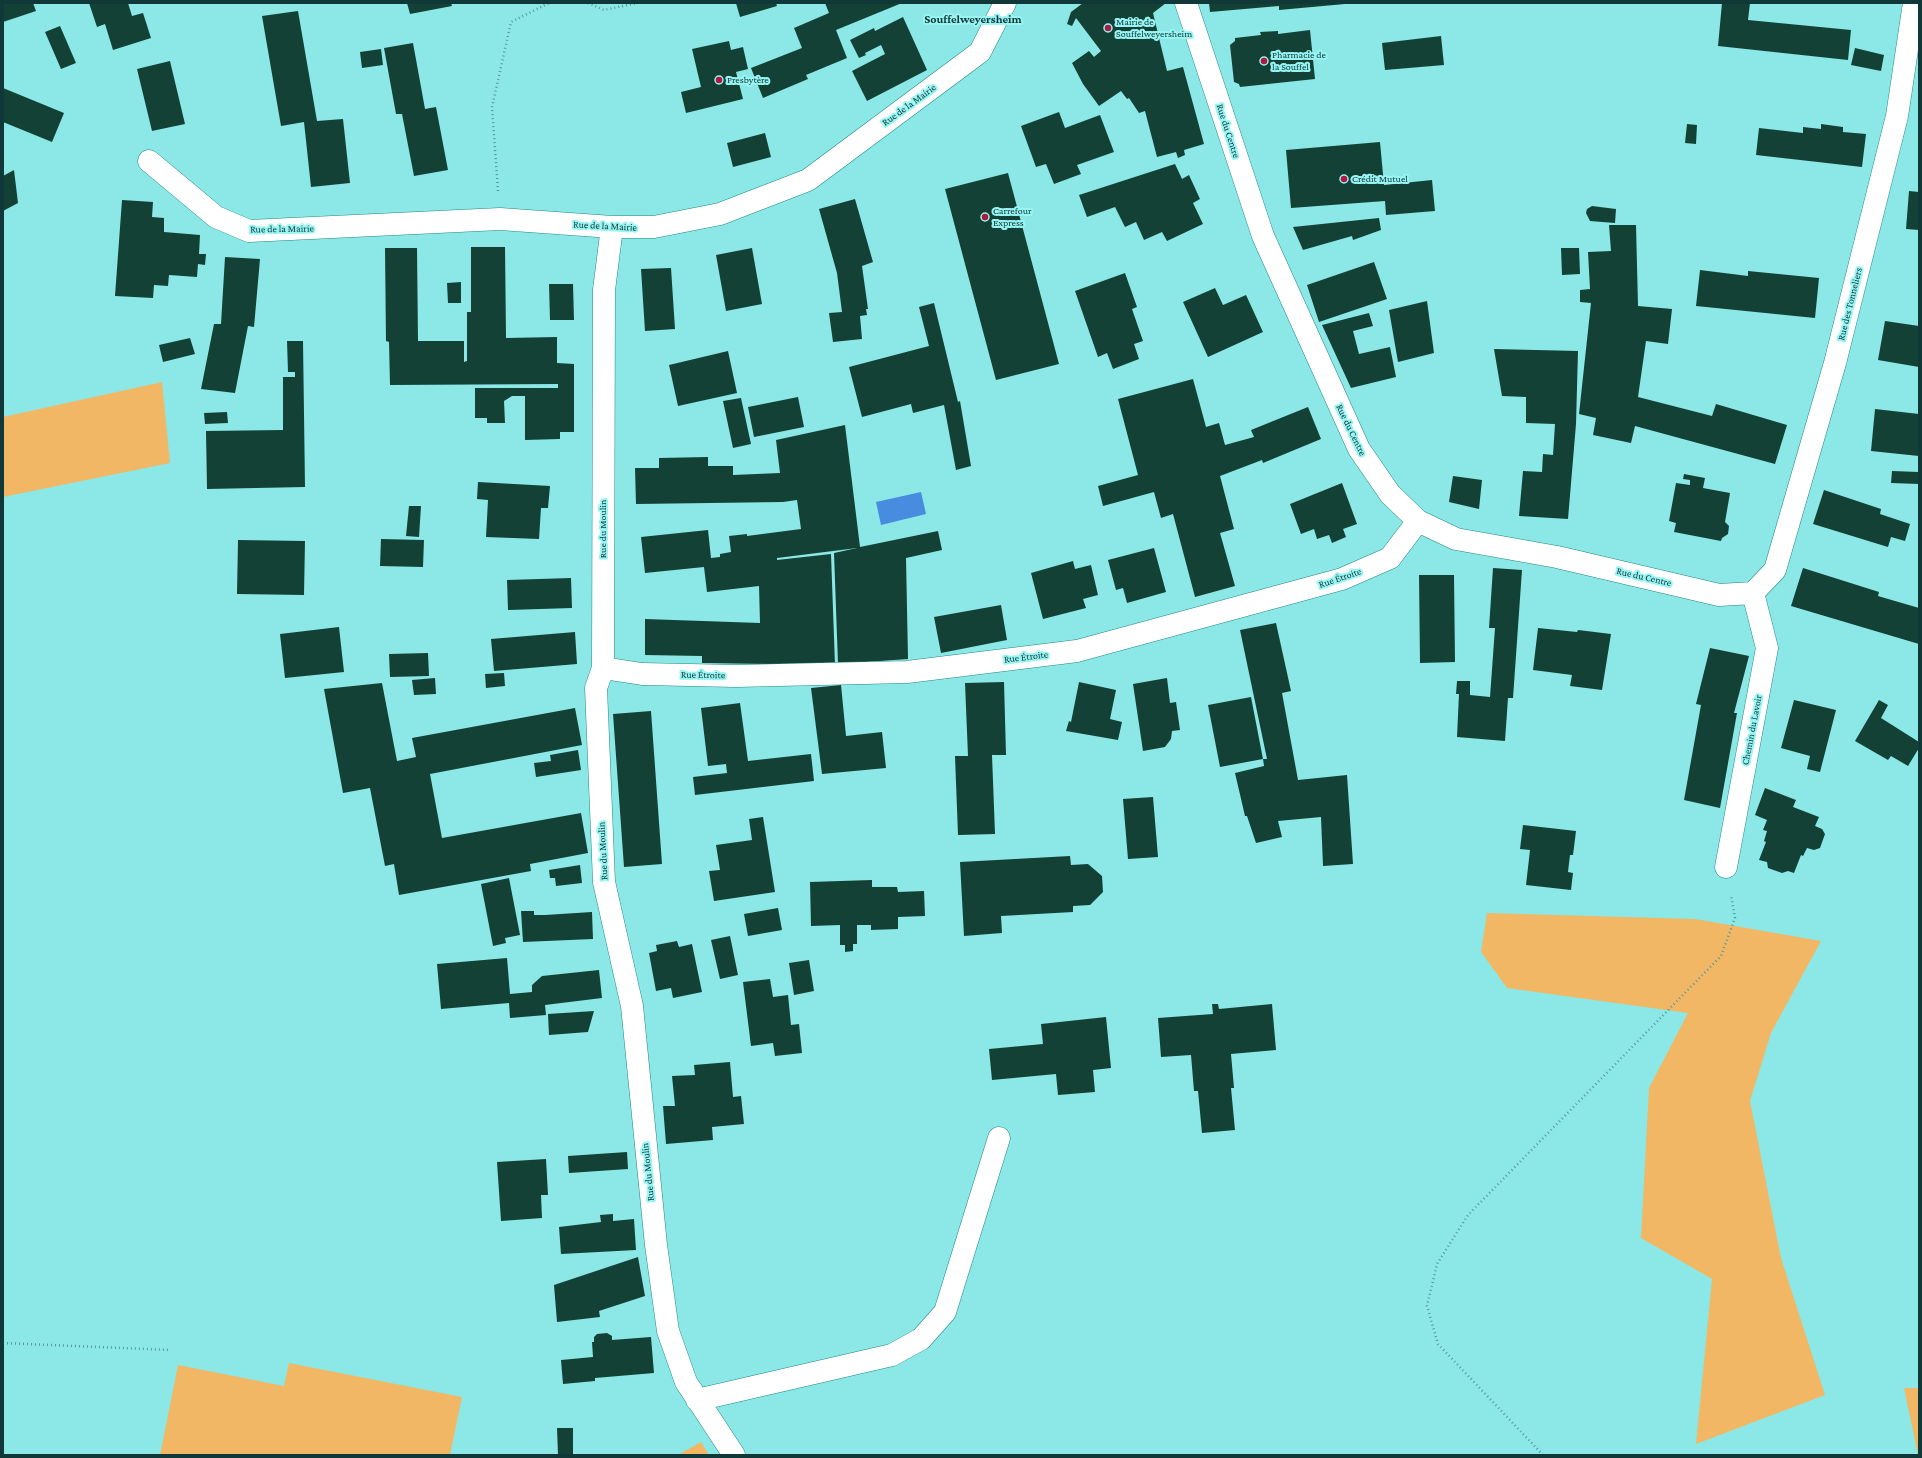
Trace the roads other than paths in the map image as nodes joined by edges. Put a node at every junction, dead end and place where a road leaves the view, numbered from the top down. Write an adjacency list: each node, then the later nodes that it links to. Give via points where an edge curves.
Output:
1 (1005, 3): 5 (street, Rue de la Mairie, via 980,52 808,180 720,214 654,227)
2 (1186, 3): 6 (street, Rue du Centre, via 1263,236 1359,449 1390,494)
3 (1914, 3): 7 (street, Rue des Tonneliers, via 1897,116 1835,363 1774,570)
4 (149, 161): 5 (street, Rue de la Mairie, via 216,217 249,231 500,219)
5 (612, 227): 8 (street, Rue du Moulin, via 604,290)
6 (1418, 521): 7 (street, Rue du Centre, via 1456,539 1557,557 1719,595); 8 (street, Rue Étroite, via 1390,558 1342,579 1077,651 907,672 736,676 642,674)
7 (1752, 593): 9 (street, Chemin du Lavoir, via 1767,648)
8 (603, 668): 11 (street, Rue du Moulin, via 596,688 604,882 632,1006 656,1245 668,1331 686,1382)
9 (1726, 867)
10 (999, 1138): 11 (street, via 945,1312 921,1339 892,1355)
11 (697, 1400): 12 (street, Rue du Moulin)
12 (734, 1455)

